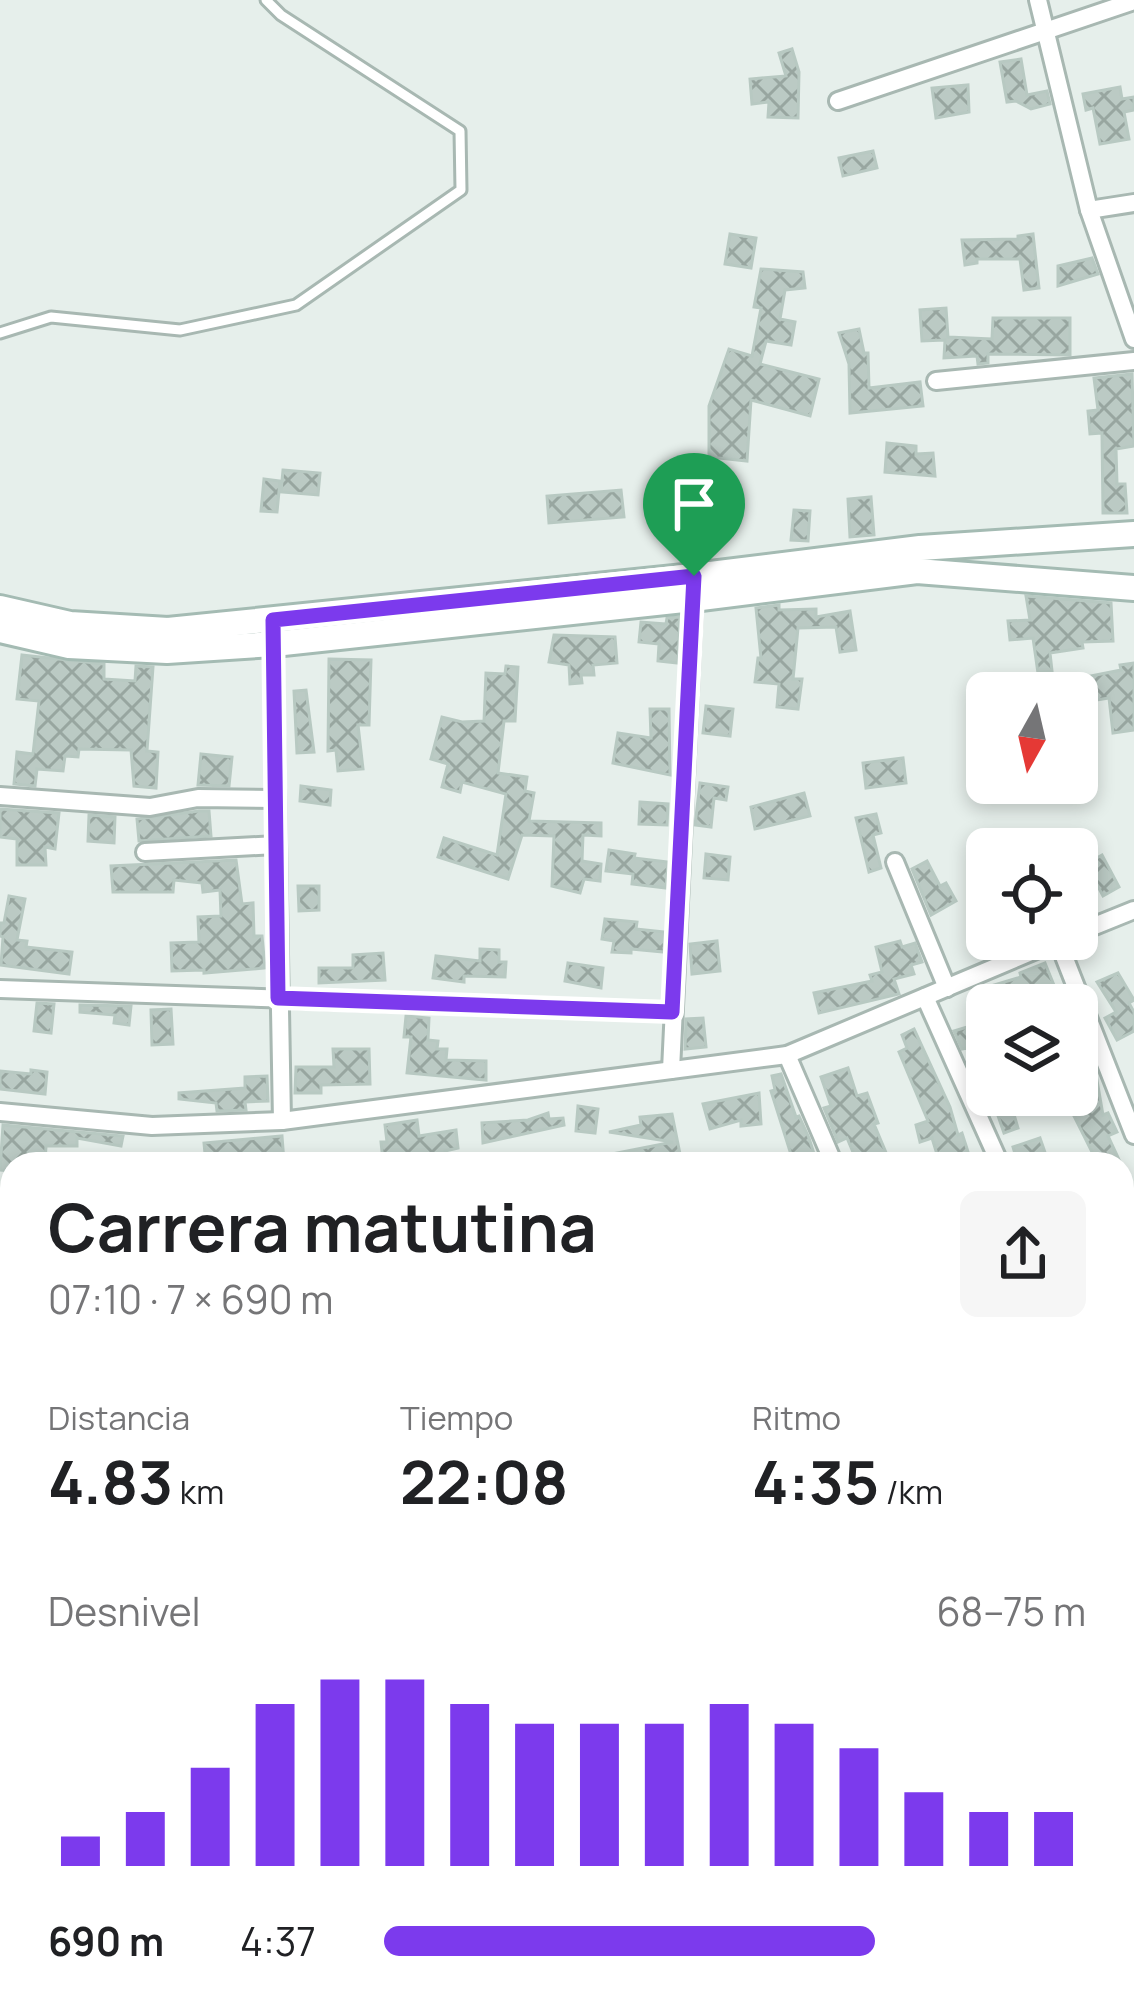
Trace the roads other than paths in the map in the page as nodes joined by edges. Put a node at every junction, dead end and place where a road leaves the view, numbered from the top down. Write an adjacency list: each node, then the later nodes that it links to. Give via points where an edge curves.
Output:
1 (266, 0): 8 (lane, via 460,131 461,190 296,305 180,331 51,317)
2 (1038, 0): 4 (street)
3 (1134, 2): 4 (street)
4 (1045, 29): 5 (street); 7 (street)
5 (838, 101)
6 (1134, 203): 7 (street)
7 (1089, 210): 9 (street)
8 (0, 333)
9 (1134, 339)
10 (1134, 362): 11 (street)
11 (936, 381)
12 (1134, 534): 13 (main road, via 920,548)
13 (694, 588): 14 (main road, via 917,571); 17 (main road); 31 (street)
14 (1134, 588)
15 (0, 608): 17 (main road, via 70,624)
16 (0, 630): 17 (main road, via 69,646 167,651)
17 (273, 632): 19 (street)
18 (0, 796): 19 (street, via 150,807)
19 (275, 799): 20 (street)
20 (275, 844): 21 (street); 30 (street)
21 (145, 852)
22 (895, 862): 27 (street)
23 (1134, 910): 24 (street)
24 (1098, 925)
25 (1013, 960): 27 (street)
26 (1068, 960): 36 (street)
27 (947, 988): 29 (street)
28 (0, 989): 30 (street)
29 (925, 997): 32 (street); 38 (street)
30 (278, 998): 31 (street); 35 (street)
31 (672, 1012): 33 (street)
32 (787, 1055): 33 (street); 37 (street)
33 (671, 1070): 35 (street)
34 (0, 1112): 35 (street, via 152,1126)
35 (282, 1121)
36 (1134, 1135)
37 (829, 1152)
38 (995, 1152)

